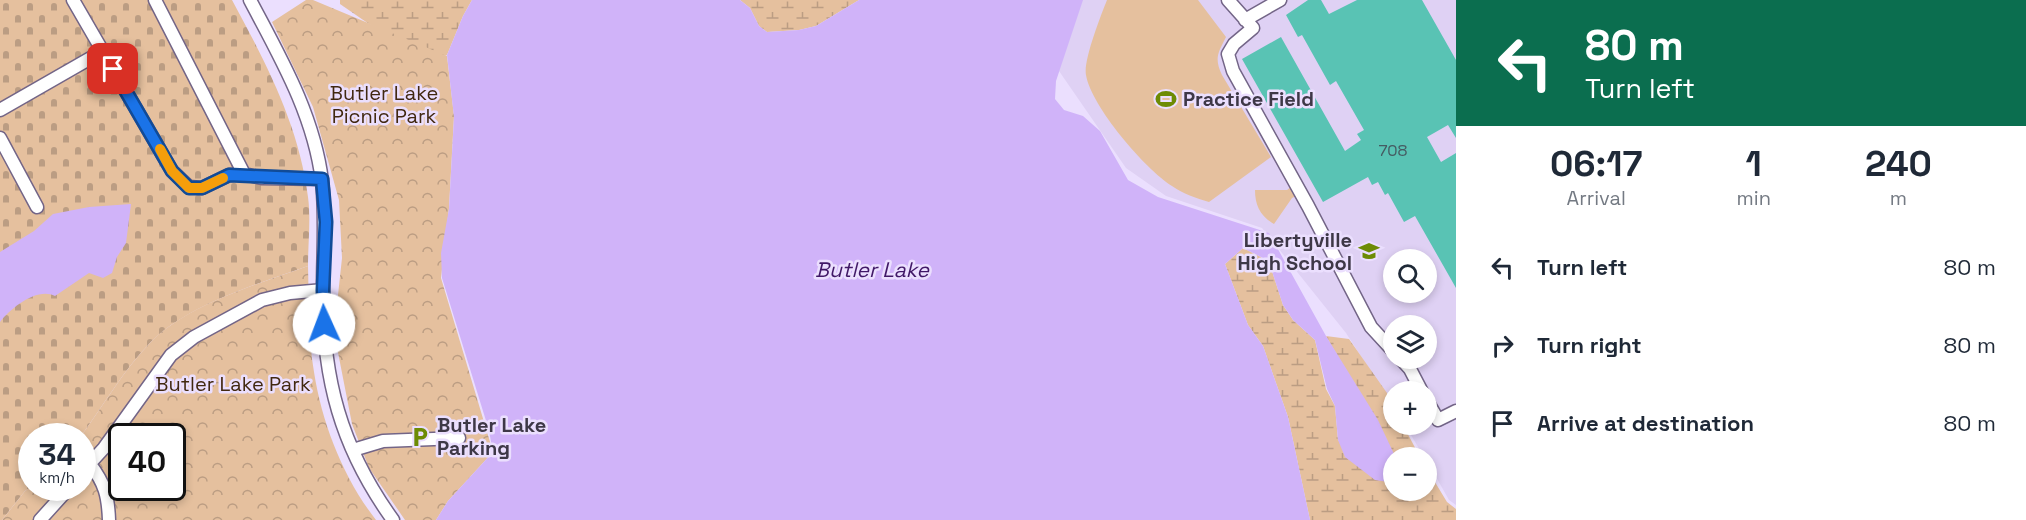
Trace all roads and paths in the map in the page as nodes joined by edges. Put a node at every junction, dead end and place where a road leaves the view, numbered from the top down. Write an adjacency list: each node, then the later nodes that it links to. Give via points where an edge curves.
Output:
1 (73, 0): 7 (street)
2 (155, 0): 10 (street)
3 (250, 0): 11 (street, via 306,117)
4 (1228, 0): 6 (street)
5 (1280, 0): 6 (street)
6 (1245, 20): 14 (street, via 1253,28 1228,54 1233,71 1371,327)
7 (103, 51): 8 (street); 10 (street, via 172,171 189,188 202,188 229,175)
8 (0, 110)
9 (0, 138): 12 (street)
10 (244, 174): 11 (street)
11 (322, 179): 13 (street, via 326,222)
12 (37, 207)
13 (323, 290): 18 (street, via 329,378 338,416); 19 (street, via 262,300 195,337 171,355)
14 (1383, 340)
15 (1456, 411): 16 (street)
16 (1437, 418)
17 (459, 438): 18 (street, via 383,441)
18 (353, 450): 24 (street)
19 (96, 457)
20 (96, 476): 23 (street, via 102,480)
21 (57, 501): 22 (street)
22 (40, 520)
23 (109, 520)
24 (393, 520)

